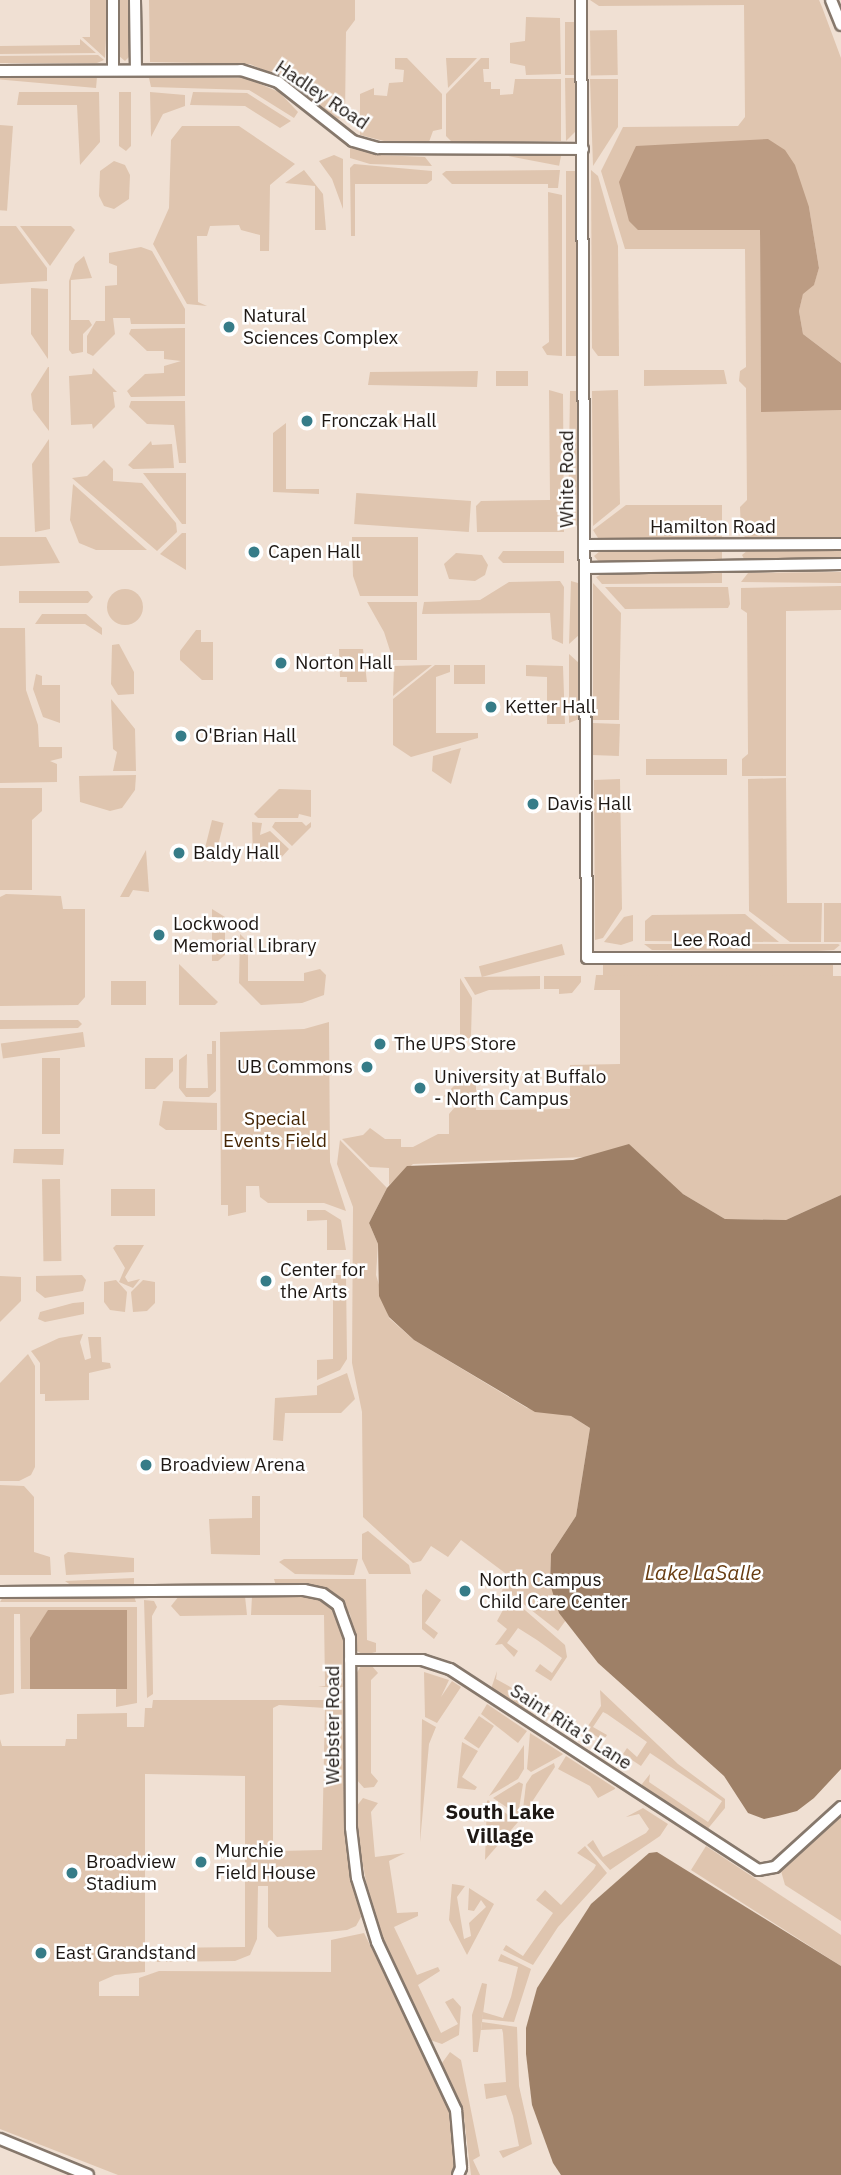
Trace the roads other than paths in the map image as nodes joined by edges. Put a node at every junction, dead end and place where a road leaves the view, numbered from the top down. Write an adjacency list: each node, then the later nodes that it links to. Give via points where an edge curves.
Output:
1 (113, 0): 6 (street)
2 (135, 0): 7 (street)
3 (582, 0): 9 (street, White Road)
4 (831, 0): 5 (street)
5 (841, 25)
6 (113, 70): 7 (street, Hadley Road); 8 (street, Hadley Road)
7 (136, 70): 9 (street, Hadley Road, via 232,69 261,75 278,82 353,141 378,148)
8 (0, 71)
9 (583, 149): 11 (street, White Road)
10 (841, 544): 11 (street, Hamilton Road)
11 (585, 545): 13 (street, White Road)
12 (841, 564): 13 (street, Hamilton Road)
13 (586, 568): 14 (street, White Road)
14 (587, 958): 15 (street, Lee Road)
15 (840, 958)
16 (0, 1592): 17 (street, Webster Road, via 312,1591 328,1597 343,1611 350,1630)
17 (350, 1660): 18 (street, Saint Rita's Lane, via 422,1660 450,1669 758,1870 775,1867); 20 (street, Webster Road, via 351,1828 357,1878 377,1942 456,2110)
18 (841, 1807)
19 (0, 2139): 21 (main road)
20 (461, 2173)
21 (88, 2175)

